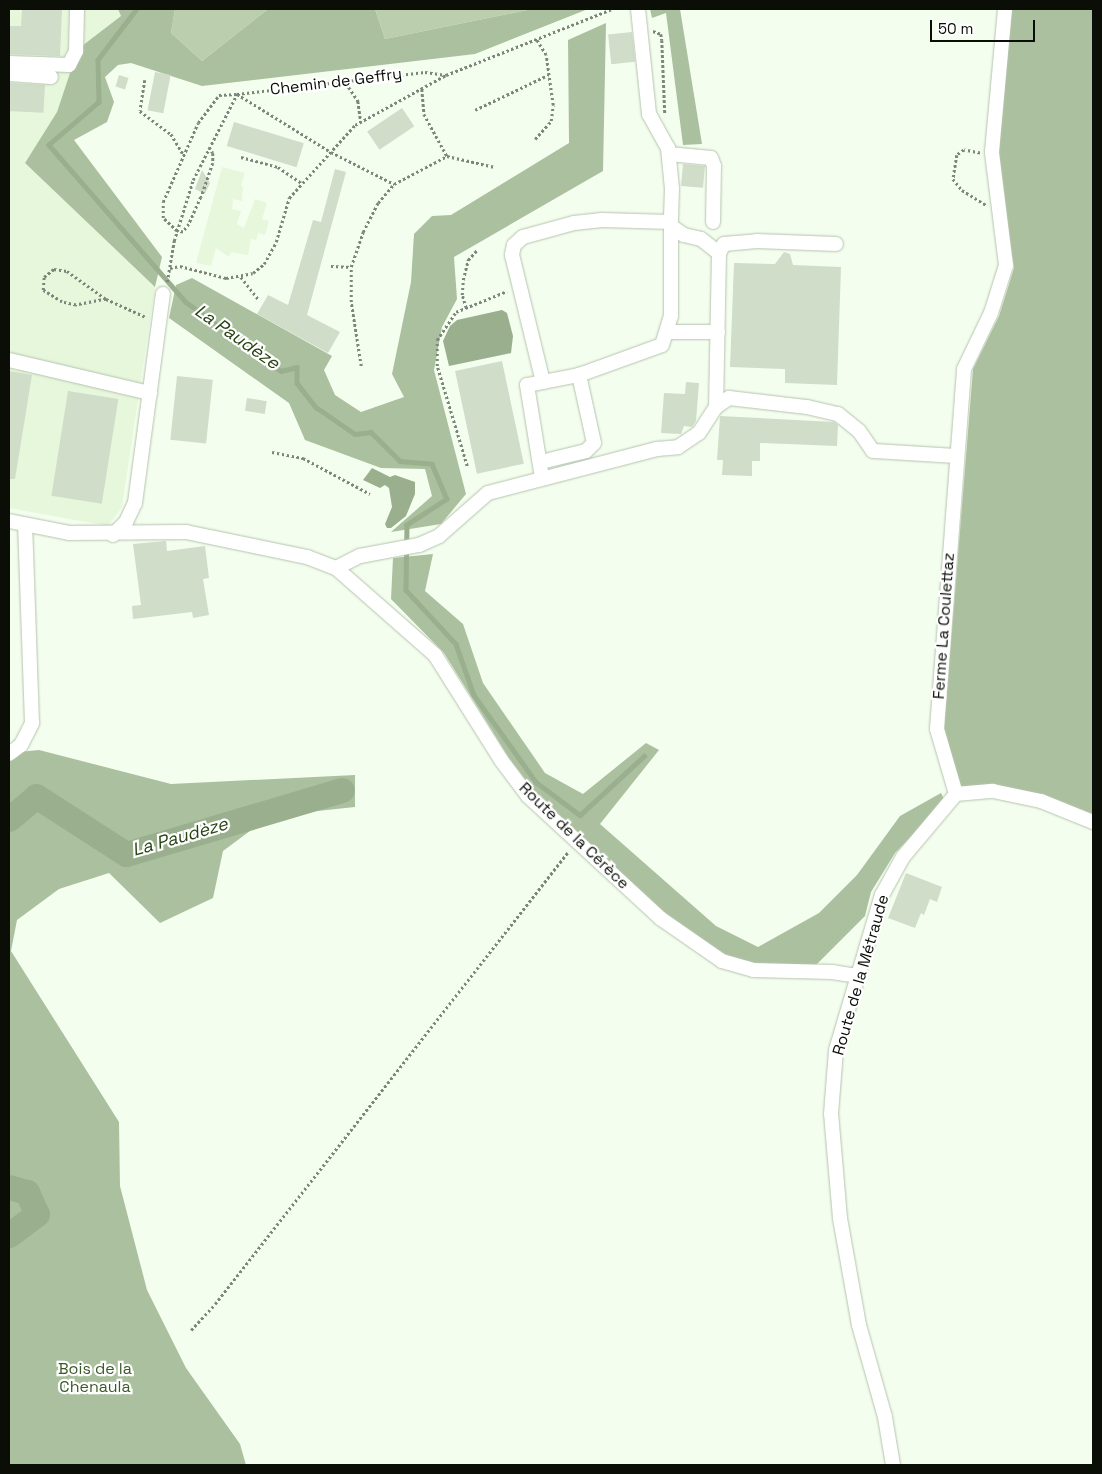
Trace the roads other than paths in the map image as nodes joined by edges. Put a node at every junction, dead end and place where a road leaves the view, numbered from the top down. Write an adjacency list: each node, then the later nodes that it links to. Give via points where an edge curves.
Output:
1 (77, 9): 4 (street, via 76,51 69,65)
2 (638, 9): 7 (street, via 649,114 656,131 664,138)
3 (1005, 9): 20 (street, Ferme La Coulettaz, via 992,159 1006,265 991,313 964,369)
4 (9, 63)
5 (9, 74): 6 (street)
6 (51, 77)
7 (669, 154): 8 (street, via 711,158 714,173); 9 (street)
8 (713, 222)
9 (671, 224): 11 (street, via 684,235 700,239); 13 (street); 17 (street, via 602,220 574,223 523,237 514,245 512,255)
10 (836, 244): 11 (street, via 757,241 724,244)
11 (719, 253): 14 (street)
12 (163, 294): 18 (street)
13 (669, 332): 14 (street); 16 (street, via 662,345)
14 (718, 332): 19 (street)
15 (9, 360): 18 (street)
16 (579, 375): 17 (street); 21 (street, via 594,443 586,451)
17 (543, 382): 21 (street, via 527,385)
18 (150, 393): 25 (street, via 135,503 126,522)
19 (716, 407): 20 (street, via 729,398 807,407 838,414 859,431 873,451); 22 (street, via 699,433 678,447 657,449)
20 (957, 456): 28 (street, Ferme La Coulettaz, via 938,729)
21 (541, 462): 22 (street)
22 (542, 478): 26 (street, via 488,493 438,536 419,545 360,556)
23 (9, 521): 24 (street, Route de la Cérèce)
24 (25, 525): 25 (street, Route de la Cérèce, via 69,533); 27 (street, via 32,723 21,745)
25 (113, 535): 26 (street, Route de la Cérèce, via 186,532 307,557)
26 (336, 568): 30 (street, Route de la Cérèce, via 435,656 501,760 528,796 660,918 722,961 753,970 832,972)
27 (9, 754)
28 (956, 794): 29 (street, via 994,791 1041,801); 30 (street, Route de la Métraude, via 903,857 882,895)
29 (1093, 822)
30 (857, 976): 31 (street, Route de la Métraude, via 836,1050 831,1114 833,1165 859,1325 884,1417)
31 (893, 1465)

